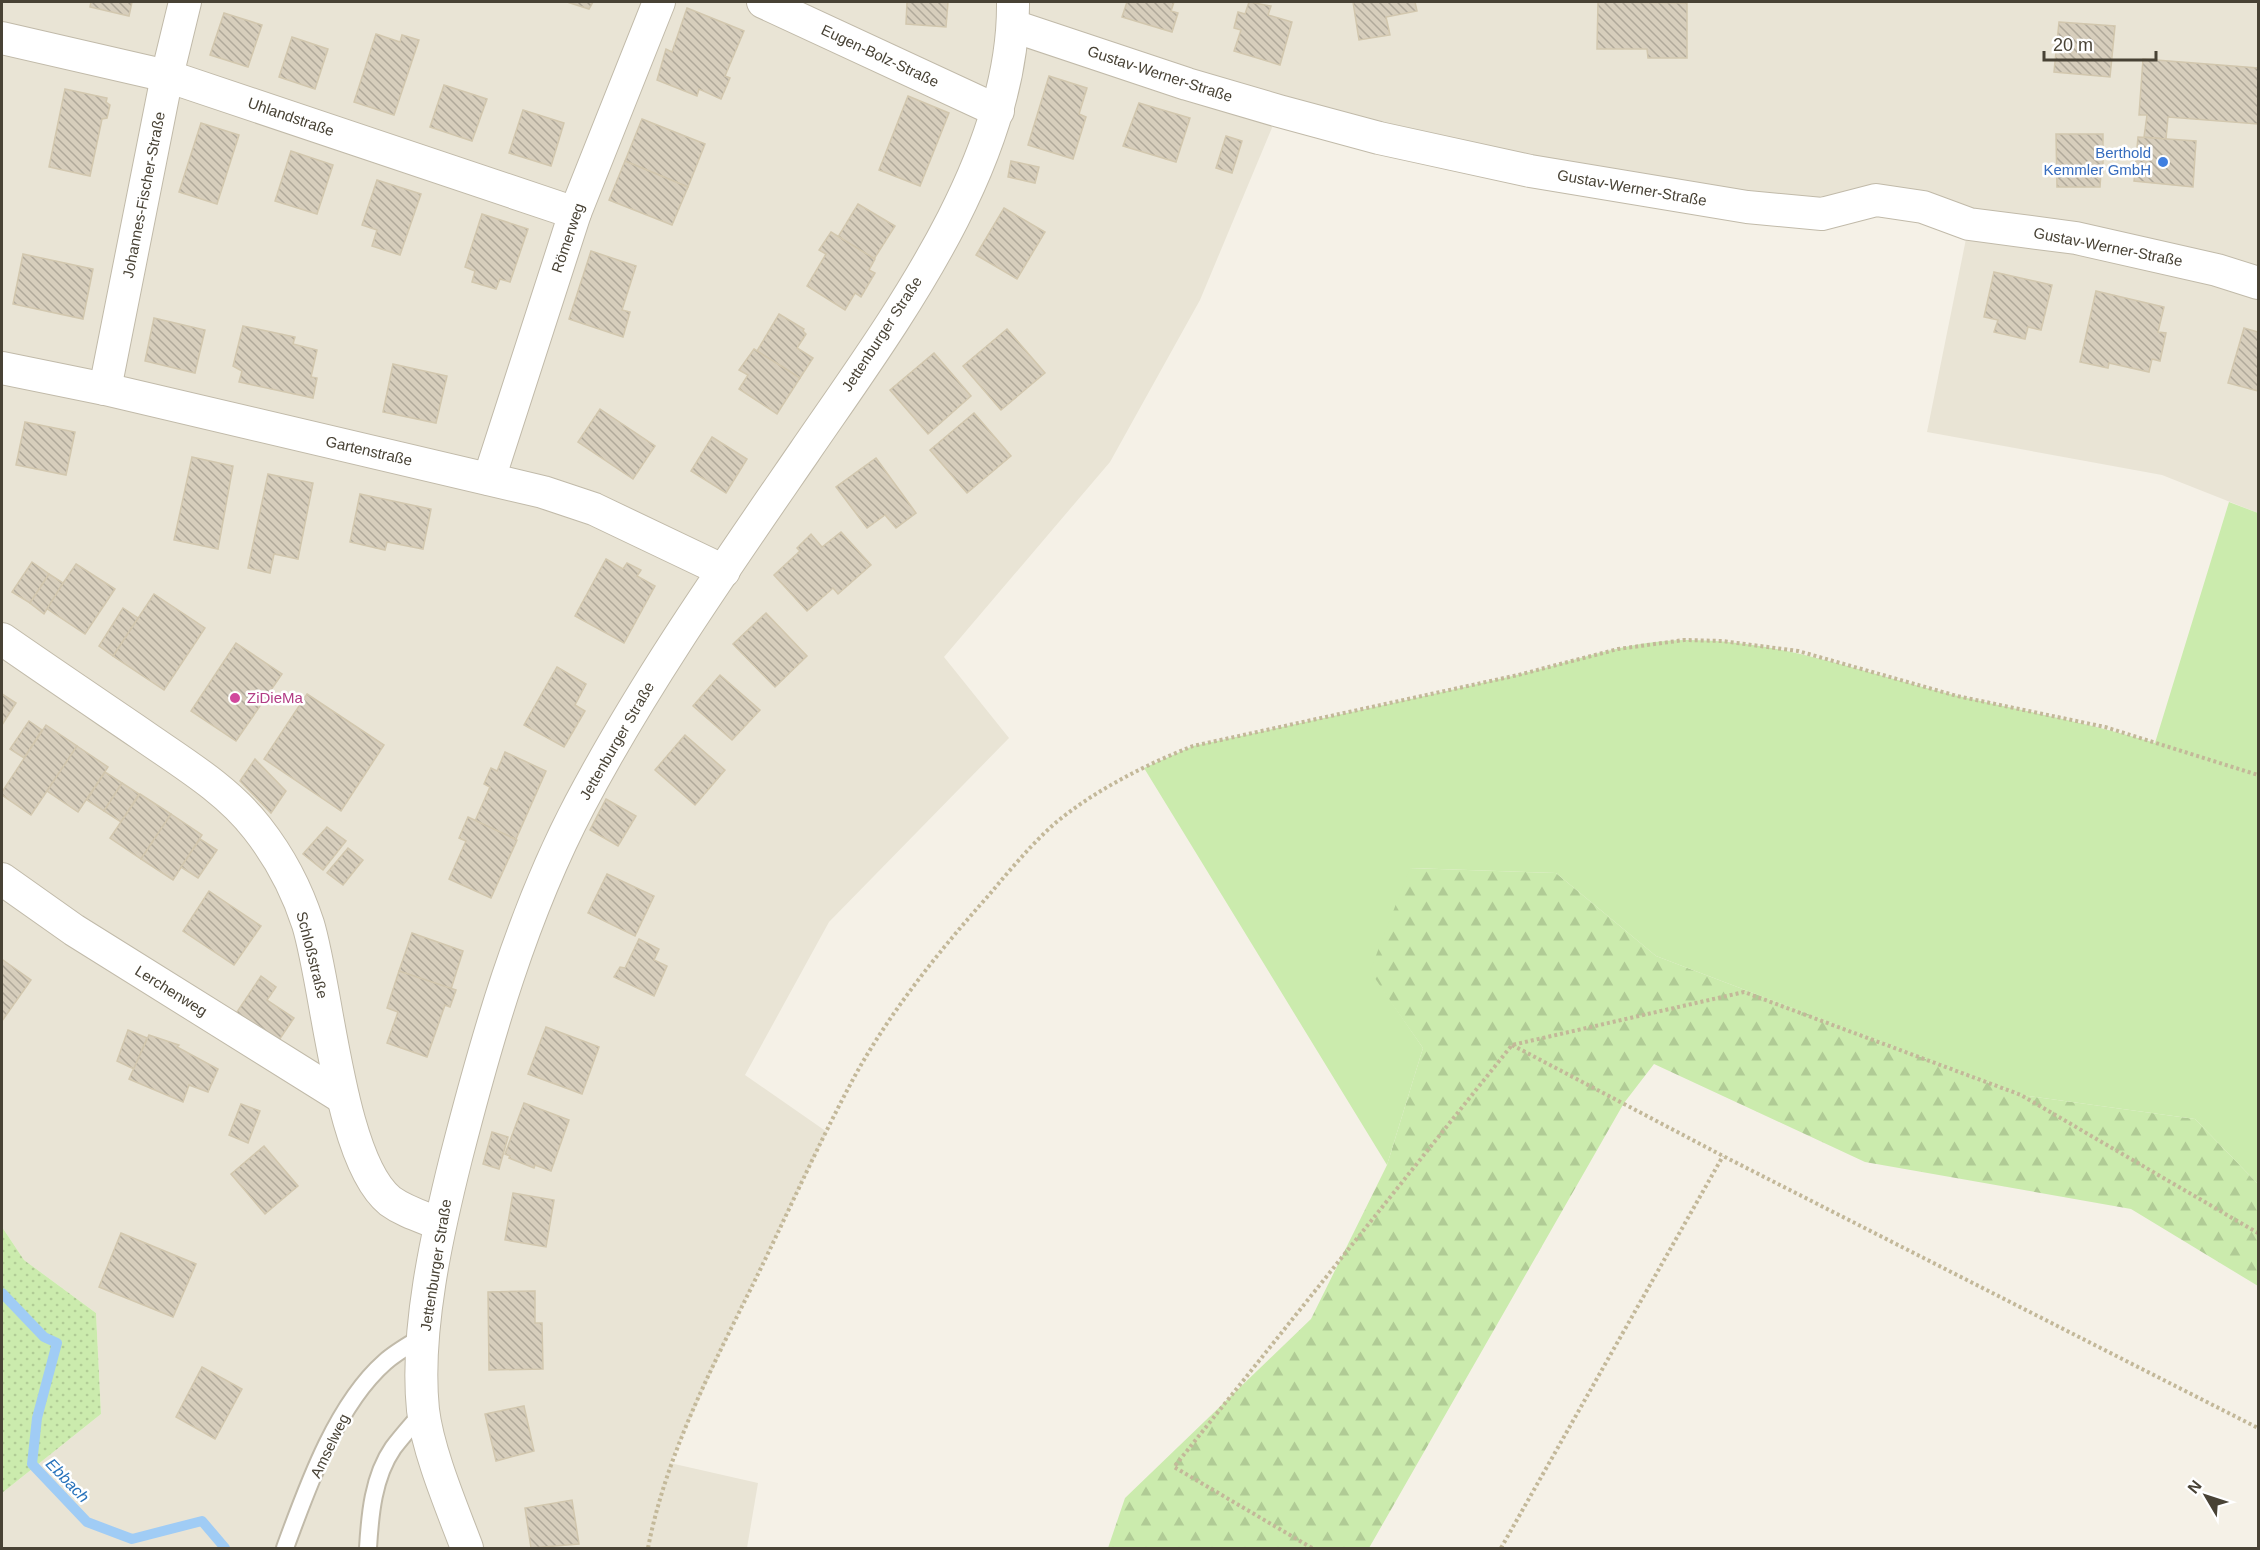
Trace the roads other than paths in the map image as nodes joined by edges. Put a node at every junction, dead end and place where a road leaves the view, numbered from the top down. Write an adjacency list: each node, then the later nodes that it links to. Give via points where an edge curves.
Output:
1 (185, 2): 6 (street, Johannes-Fischer-Straße)
2 (659, 2): 8 (street, Römerweg)
3 (763, 2): 7 (street, Eugen-Bolz-Straße)
4 (1013, 14): 7 (street, Jettenburger Straße); 9 (street, Gustav-Werner-Straße, via 1187,84 1379,138 1530,171 1747,207 1822,214 1876,200 1923,207 1969,224 2076,238)
5 (2, 38): 6 (street, Uhlandstraße)
6 (167, 76): 8 (street, Uhlandstraße); 11 (street, Johannes-Fischer-Straße)
7 (998, 111): 13 (street, Jettenburger Straße, via 962,199 922,273)
8 (575, 213): 12 (street, Römerweg)
9 (2259, 283)
10 (2, 368): 11 (street, Gartenstraße)
11 (105, 389): 12 (street, Gartenstraße)
12 (489, 479): 13 (street, Gartenstraße, via 594,509)
13 (724, 570): 17 (street, Jettenburger Straße, via 629,716 578,807 534,907 487,1048)
14 (2, 639): 16 (street, Schloßstraße, via 216,788 256,827 286,870 308,925)
15 (2, 879): 16 (street, Lerchenweg, via 74,930)
16 (343, 1098): 17 (street, Schloßstraße, via 359,1149 384,1193 407,1211)
17 (440, 1224): 18 (street, Jettenburger Straße)
18 (424, 1336): 19 (street, Jettenburger Straße); 20 (lane, Amselweg, via 385,1361 348,1408)
19 (423, 1412): 21 (lane, via 392,1450 378,1478); 22 (street, Jettenburger Straße, via 443,1484)
20 (285, 1548)
21 (368, 1548)
22 (467, 1548)

